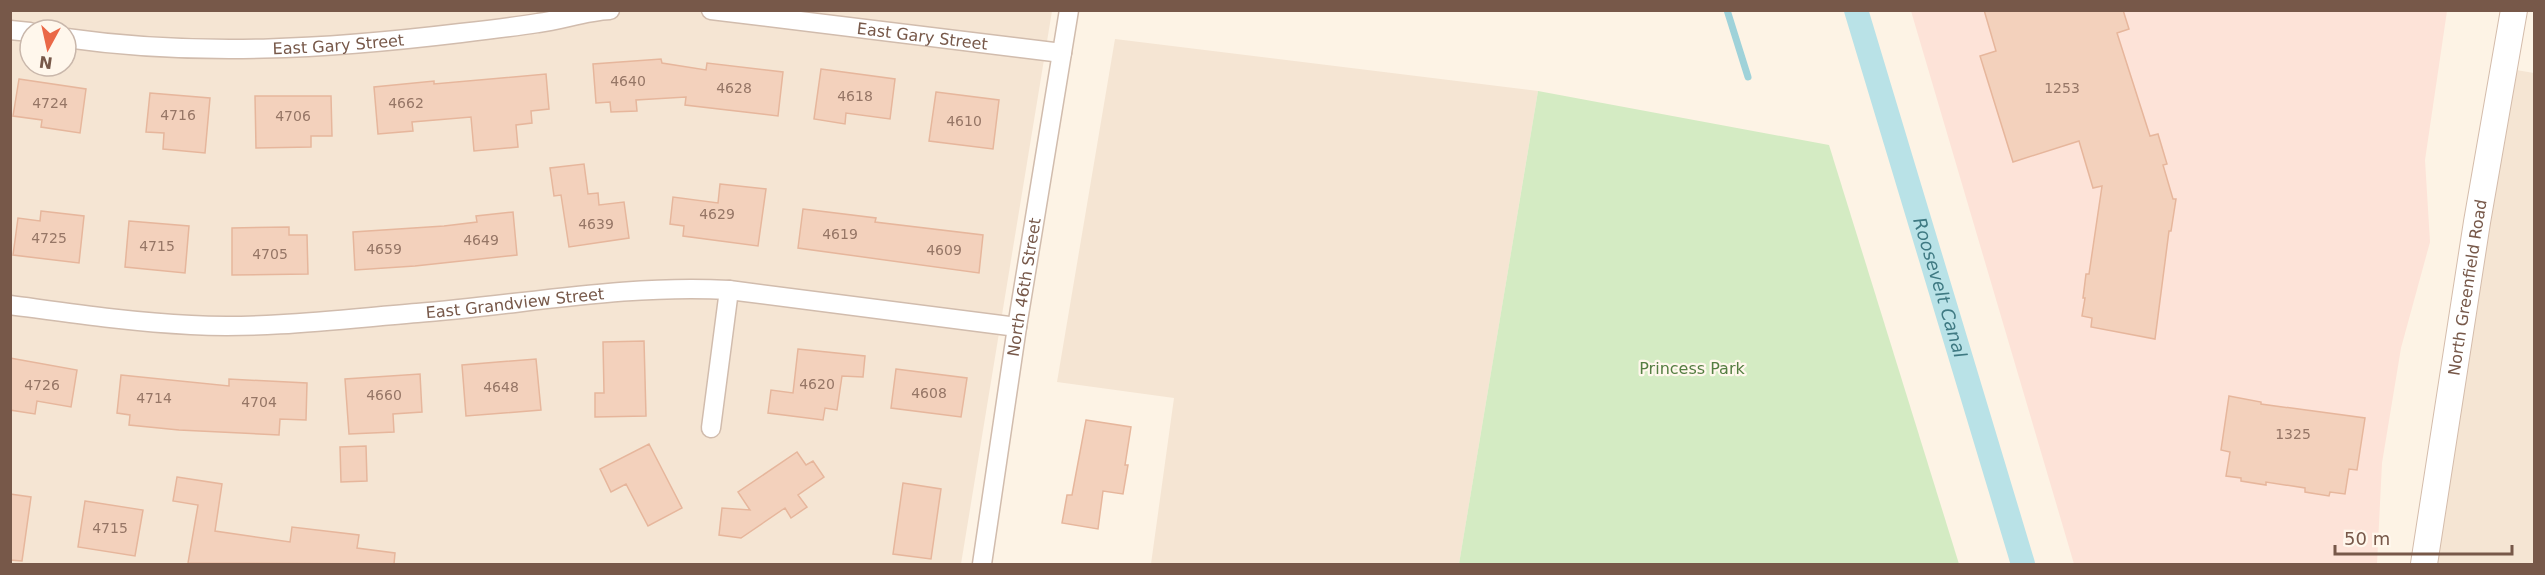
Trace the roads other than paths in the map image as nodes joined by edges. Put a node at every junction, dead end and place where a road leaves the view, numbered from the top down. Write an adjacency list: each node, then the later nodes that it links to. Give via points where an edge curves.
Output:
1 (610, 10): 5 (street, East Gary Street, via 515,26 308,48 226,50 126,46)
2 (711, 10): 6 (street, East Gary Street)
3 (1069, 10): 6 (street, North 46th Street)
4 (2514, 10): 12 (main road, North Greenfield Road)
5 (78, 40)
6 (1062, 53): 9 (street, North 46th Street)
7 (729, 290): 8 (street, East Grandview Street, via 628,290 420,313 193,325); 9 (street, East Grandview Street); 10 (street)
8 (10, 305)
9 (1017, 327): 11 (street, North 46th Street)
10 (711, 428)
11 (982, 564)
12 (2424, 564)

